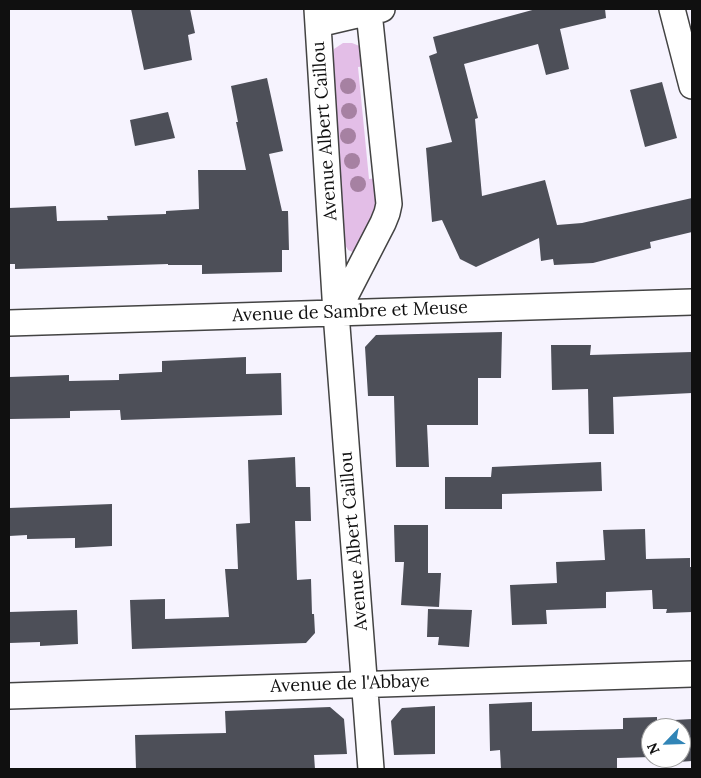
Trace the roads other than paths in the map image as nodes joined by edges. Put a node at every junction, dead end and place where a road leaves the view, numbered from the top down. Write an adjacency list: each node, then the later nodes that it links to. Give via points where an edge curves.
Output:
1 (672, 9): 4 (street)
2 (376, 11): 3 (street); 6 (street, via 387,213)
3 (317, 16): 6 (street, Avenue Albert Caillou)
4 (692, 86)
5 (692, 302): 6 (street, Avenue de Sambre et Meuse)
6 (336, 313): 7 (street, Avenue de Sambre et Meuse); 9 (street, Avenue Albert Caillou)
7 (9, 323)
8 (692, 674): 9 (street, Avenue de l'Abbaye)
9 (366, 684): 10 (street, Avenue de l'Abbaye); 11 (street, Avenue Albert Caillou)
10 (9, 696)
11 (371, 769)

